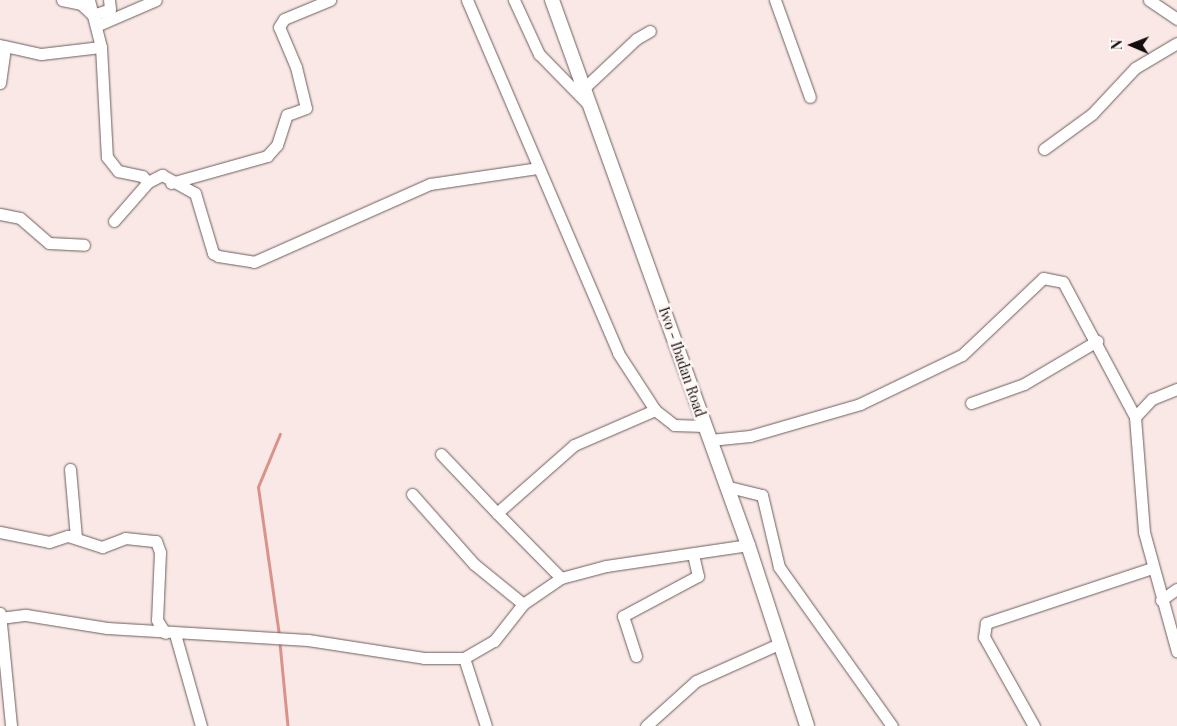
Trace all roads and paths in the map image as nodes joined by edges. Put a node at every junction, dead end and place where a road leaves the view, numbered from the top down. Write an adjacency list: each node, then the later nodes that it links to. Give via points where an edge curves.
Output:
1 (62, 0): 12 (street, via 80,4)
2 (89, 0): 12 (street)
3 (109, 0): 12 (street, via 110,9)
4 (156, 0): 12 (street)
5 (330, 0): 24 (street, via 284,19 278,27 296,67 306,108 287,115 277,145 267,156)
6 (467, 0): 22 (street)
7 (514, 0): 20 (street, via 539,54)
8 (552, 0): 18 (main road, Iwo - Ibadan Road)
9 (775, 0): 19 (street)
10 (1149, 0): 11 (street)
11 (1177, 19)
12 (94, 20): 16 (street)
13 (650, 31): 18 (street, via 636,39)
14 (1177, 43): 21 (street, via 1135,68 1092,114)
15 (2, 45): 16 (street, via 41,54); 17 (street)
16 (101, 46): 23 (street, via 107,157 118,171 142,176)
17 (0, 83)
18 (583, 89): 20 (main road, Iwo - Ibadan Road)
19 (810, 97)
20 (588, 105): 33 (main road, Iwo - Ibadan Road)
21 (1044, 149)
22 (539, 168): 24 (street, via 430,184 342,225 244,263 212,252 195,193); 31 (street, via 596,308 637,386)
23 (148, 182): 24 (street, via 162,175); 26 (street)
24 (172, 183)
25 (0, 214): 27 (street, via 20,218 49,243)
26 (114, 221)
27 (84, 244)
28 (1097, 341): 30 (street, via 1024,384); 32 (street); 34 (street, via 1063,282 1043,278 954,361 815,419 750,436)
29 (1177, 389): 32 (street, via 1152,399)
30 (971, 403)
31 (655, 410): 33 (street, via 674,425); 39 (street, via 574,445)
32 (1136, 417): 44 (street, via 1140,503)
33 (704, 426): 34 (main road, Iwo - Ibadan Road)
34 (710, 440): 37 (main road, Iwo - Ibadan Road)
35 (441, 454): 39 (street)
36 (70, 469): 41 (street)
37 (725, 486): 42 (main road, Iwo - Ibadan Road); 60 (street, via 762,495 778,567)
38 (412, 494): 48 (street, via 474,564)
39 (497, 513): 45 (street)
40 (0, 532): 41 (street, via 49,542)
41 (76, 538): 50 (street, via 102,547 125,538 156,541 160,552 157,620)
42 (748, 545): 43 (street); 51 (main road, Iwo - Ibadan Road)
43 (692, 555): 45 (street, via 606,566); 53 (street, via 698,576 623,616)
44 (1152, 568): 47 (street); 61 (street, via 986,623 984,637)
45 (561, 578): 48 (street)
46 (1177, 589): 47 (street)
47 (1161, 600): 52 (street)
48 (524, 604): 54 (street, via 494,641)
49 (0, 616): 50 (street, via 26,615); 55 (street)
50 (170, 633): 54 (street, via 308,640 424,658); 56 (street)
51 (781, 643): 58 (street, via 696,681); 59 (main road, Iwo - Ibadan Road)
52 (1177, 652)
53 (636, 656)
54 (464, 658): 57 (street)
55 (11, 726)
56 (201, 726)
57 (486, 726)
58 (646, 726)
59 (807, 726)
60 (892, 726)
61 (1034, 726)

